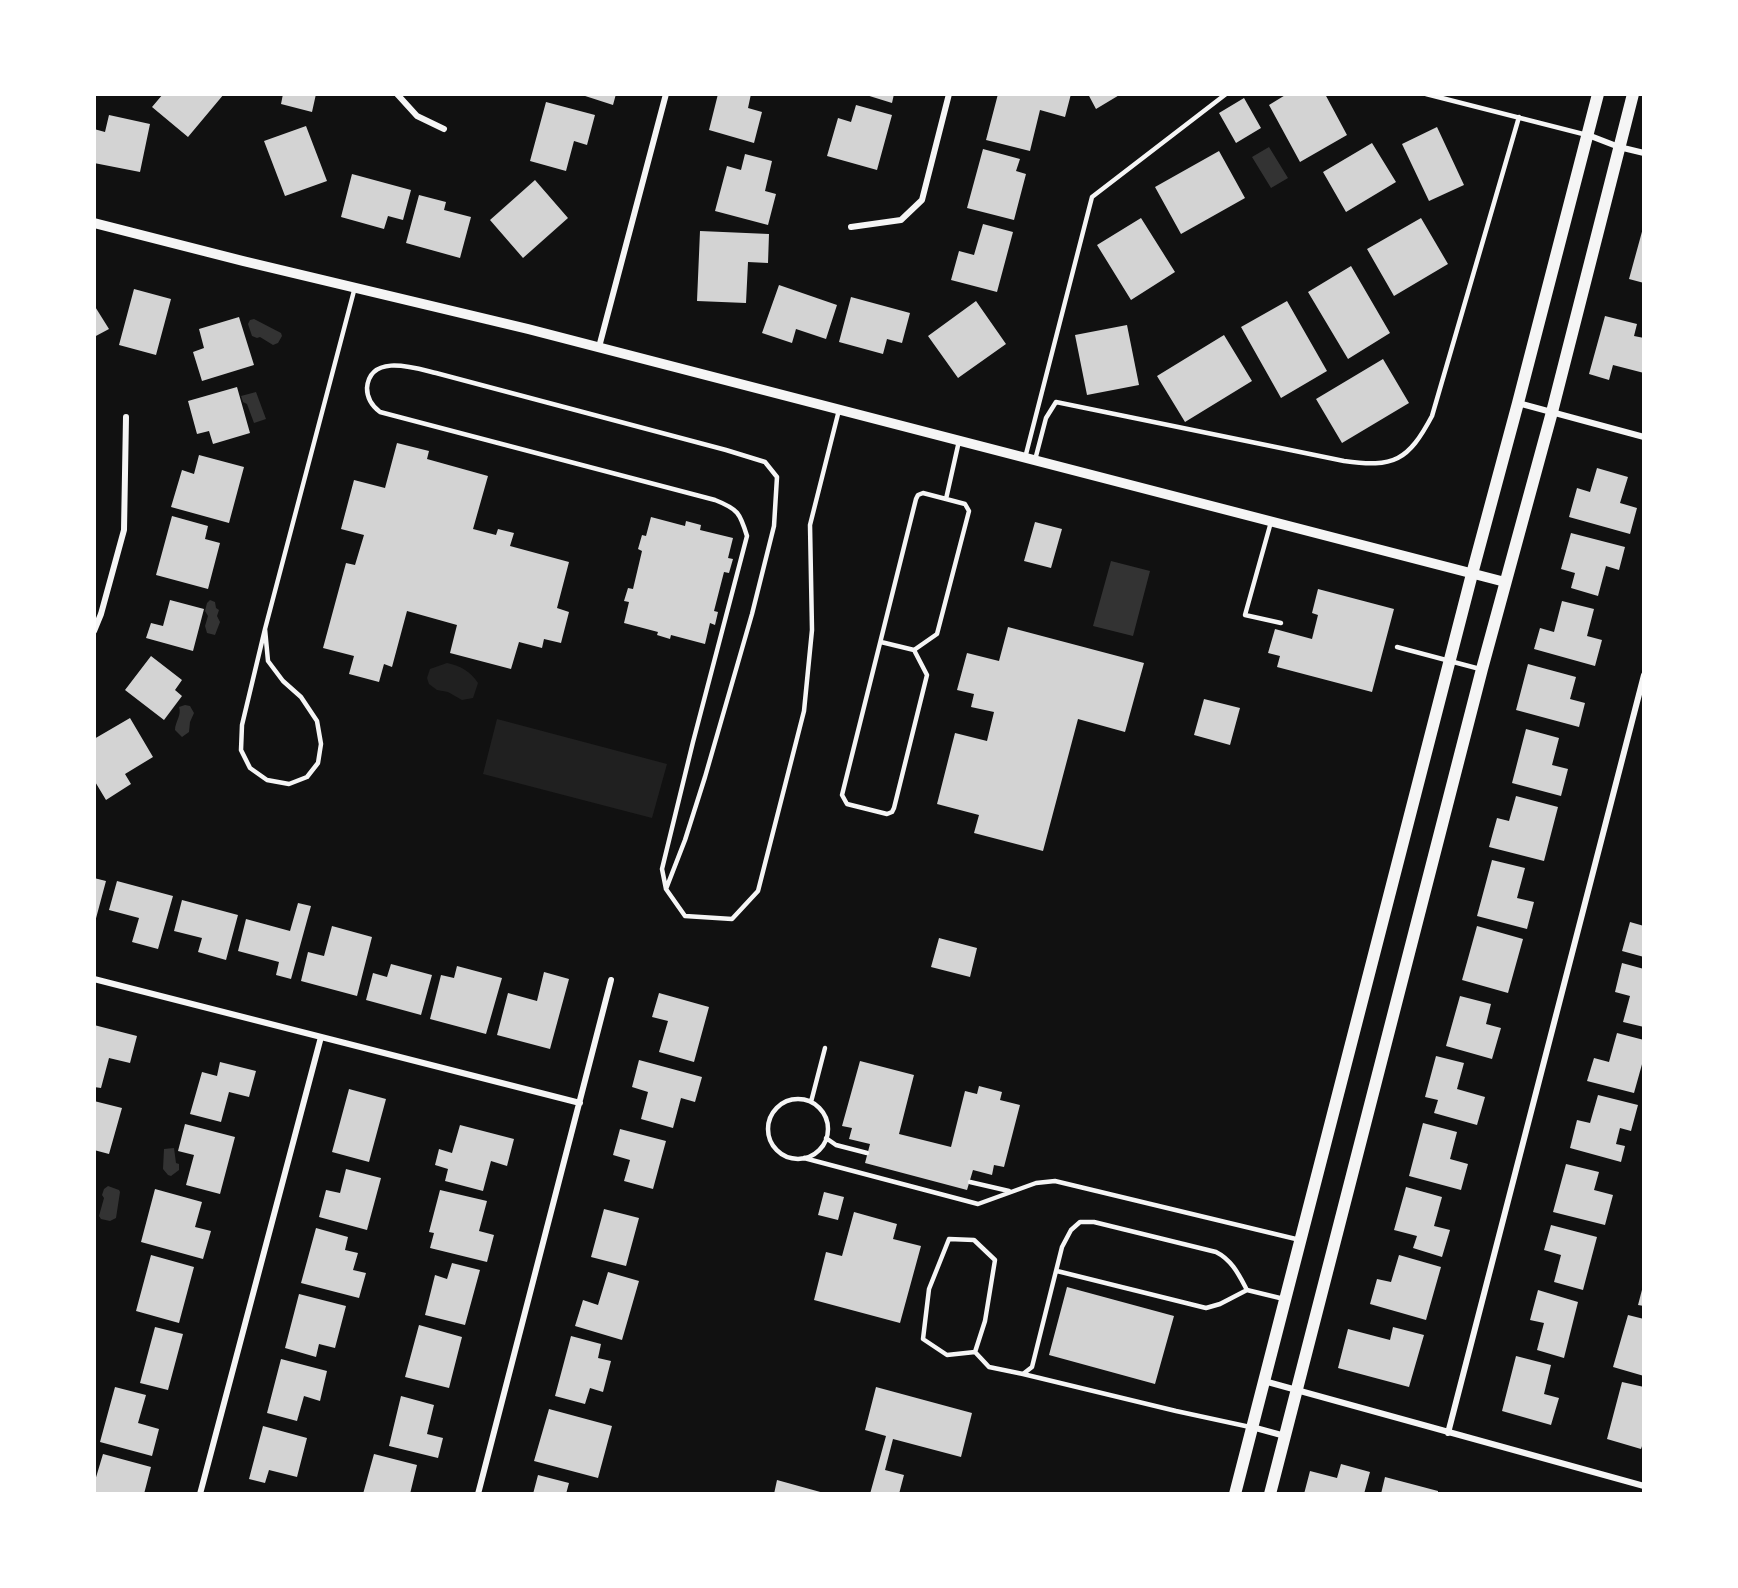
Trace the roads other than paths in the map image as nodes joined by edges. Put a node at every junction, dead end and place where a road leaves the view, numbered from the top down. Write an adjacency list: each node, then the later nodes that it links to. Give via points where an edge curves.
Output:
1 (397, 94): 9 (street, via 417,116)
2 (666, 94): 16 (street)
3 (949, 94): 14 (street, via 922,200 901,220)
4 (1226, 94): 23 (lane, via 1092,197 1043,391)
5 (1426, 94): 8 (lane)
6 (1598, 94): 10 (main road)
7 (1633, 94): 11 (main road)
8 (1519, 117): 10 (lane); 23 (lane, via 1432,416 1410,450 1396,459 1365,464 1056,402)
9 (444, 129)
10 (1588, 135): 11 (street); 17 (main road)
11 (1619, 147): 12 (street); 19 (main road)
12 (1644, 153)
13 (94, 223): 15 (street)
14 (851, 227)
15 (355, 287): 16 (street); 29 (lane)
16 (599, 347): 18 (street)
17 (1518, 404): 19 (street); 26 (main road)
18 (839, 410): 22 (street); 37 (lane, via 810,525 812,630 804,711 758,891 732,919 685,916)
19 (1551, 412): 21 (street); 27 (main road)
20 (126, 417): 30 (street, via 124,530)
21 (1644, 437)
22 (959, 441): 23 (street); 24 (lane)
23 (1030, 459): 25 (street)
24 (946, 499): 31 (lane, via 918,495); 33 (lane, via 965,504 969,511 937,634)
25 (1271, 522): 26 (street); 28 (lane, via 1245,615)
26 (1472, 574): 27 (street); 34 (main road)
27 (1505, 582): 35 (main road)
28 (1281, 623)
29 (265, 629): 29 (lane, via 242,725 241,750 250,768 267,780 288,784 308,777 318,763 321,744 317,721 268,661)
30 (94, 631)
31 (881, 642): 33 (lane); 33 (lane, via 842,795 847,804 887,814 894,808 927,675)
32 (1397, 647): 34 (lane)
33 (914, 650)
34 (1450, 661): 35 (lane); 49 (main road)
35 (1482, 669): 56 (main road)
36 (1644, 675): 58 (street)
37 (666, 889): 37 (lane, via 705,777 752,615 774,526 777,477 765,462 726,450 436,373 388,365 377,369 369,378 367,391 371,405 380,412 715,501 732,507 741,519 747,536 662,869)
38 (94, 979): 40 (street)
39 (611, 980): 43 (street)
40 (321, 1037): 43 (street); 61 (street)
41 (825, 1048): 42 (lane)
42 (811, 1102): 44 (lane, via 825,1117); 46 (lane, via 801,1099 782,1103 768,1126 768,1136 778,1152 786,1157)
43 (580, 1103): 62 (street)
44 (826, 1138): 45 (lane, via 836,1145); 46 (lane, via 814,1154)
45 (867, 1153)
46 (804, 1158): 48 (lane, via 978,1204)
47 (970, 1182): 48 (lane)
48 (1009, 1191): 49 (lane, via 1055,1181)
49 (1300, 1240): 52 (main road)
50 (1056, 1271): 51 (lane, via 1206,1308); 51 (lane, via 1071,1230 1080,1222 1094,1222 1216,1252 1233,1266); 54 (lane, via 1032,1367)
51 (1247, 1290): 52 (lane)
52 (1285, 1299): 55 (main road)
53 (975, 1352): 53 (lane, via 985,1321 995,1260 974,1240 949,1239 928,1289 923,1339 947,1355); 54 (lane, via 989,1367)
54 (1023, 1374): 57 (lane)
55 (1264, 1381): 56 (street); 57 (main road)
56 (1297, 1390): 58 (street); 59 (main road)
57 (1252, 1427): 59 (street); 63 (main road)
58 (1448, 1433): 60 (street)
59 (1285, 1436): 64 (main road)
60 (1644, 1486)
61 (200, 1494)
62 (478, 1494)
63 (1235, 1494)
64 (1270, 1494)

